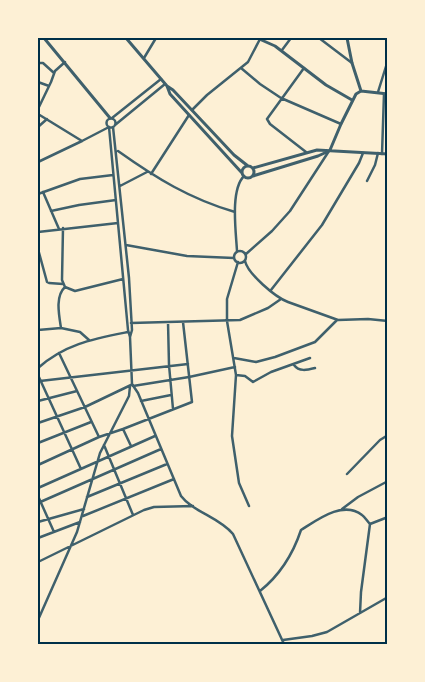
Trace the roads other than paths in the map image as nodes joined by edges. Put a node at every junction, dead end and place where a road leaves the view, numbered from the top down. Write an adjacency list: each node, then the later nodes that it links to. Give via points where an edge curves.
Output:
1 (44, 38): 11 (street)
2 (126, 38): 9 (street)
3 (156, 38): 9 (street)
4 (258, 38): 8 (street); 14 (street, via 251,57)
5 (291, 38): 8 (street)
6 (319, 38): 13 (street)
7 (347, 38): 13 (street)
8 (282, 50): 15 (street)
9 (144, 58): 17 (street)
10 (388, 60): 22 (street)
11 (65, 62): 16 (street); 32 (street)
12 (38, 63): 16 (street, via 43,63)
13 (352, 63): 21 (street)
14 (241, 68): 25 (street); 29 (street)
15 (304, 68): 25 (street); 26 (street)
16 (54, 73): 20 (street)
17 (161, 79): 19 (street); 24 (street)
18 (38, 82): 20 (street)
19 (166, 85): 27 (street); 29 (street); 31 (street)
20 (49, 86): 28 (street)
21 (361, 91): 22 (street); 26 (street)
22 (378, 92): 23 (street)
23 (386, 94): 43 (street)
24 (137, 98): 27 (street); 32 (street)
25 (281, 98): 34 (street); 41 (street, via 267,121)
26 (352, 100): 34 (street)
27 (141, 104): 35 (street)
28 (38, 109)
29 (192, 110): 46 (street)
30 (38, 114): 33 (street)
31 (189, 115): 49 (street); 50 (street)
32 (111, 118): 35 (street, via 115,121); 37 (street, via 106,122)
33 (47, 119): 36 (street); 38 (street)
34 (340, 124): 39 (street)
35 (114, 126): 37 (street); 40 (street)
36 (38, 127)
37 (109, 127): 38 (street); 51 (street)
38 (82, 141): 45 (street)
39 (330, 150): 41 (street); 42 (street); 52 (street); 67 (street, via 290,211)
40 (117, 151): 48 (street); 54 (street)
41 (306, 152): 47 (street)
42 (363, 152): 43 (street); 73 (street, via 324,221)
43 (380, 153): 44 (street); 53 (street)
44 (388, 154)
45 (38, 162)
46 (248, 166): 47 (street); 50 (street)
47 (253, 168): 52 (street)
48 (147, 172): 49 (street); 54 (street)
49 (151, 174): 59 (street, via 188,195)
50 (243, 174): 52 (street, via 249,178); 59 (street, via 238,184)
51 (114, 175): 55 (street, via 80,179); 57 (street)
52 (253, 176)
53 (367, 181)
54 (120, 186): 64 (street)
55 (43, 192): 56 (street); 58 (street)
56 (38, 194)
57 (116, 200): 58 (street); 60 (street)
58 (52, 211): 62 (street)
59 (235, 212): 66 (street)
60 (118, 223): 61 (street); 71 (street)
61 (63, 228): 62 (street); 72 (street)
62 (59, 229): 63 (street)
63 (38, 232)
64 (126, 245): 68 (street, via 198,257); 80 (street)
65 (38, 249): 72 (street, via 47,282)
66 (237, 251): 67 (street); 68 (street)
67 (246, 254): 69 (street)
68 (234, 258): 70 (street)
69 (244, 261): 70 (street); 73 (street)
70 (238, 262): 76 (street, via 228,290)
71 (123, 279): 72 (street, via 75,291); 83 (street)
72 (64, 285): 81 (street, via 59,296)
73 (270, 290): 74 (street)
74 (281, 299): 75 (street); 76 (street, via 253,315)
75 (337, 320): 77 (street); 87 (street, via 315,342 275,357 256,362)
76 (227, 321): 79 (street); 87 (street)
77 (388, 321)
78 (168, 322): 79 (street); 80 (street); 90 (street)
79 (183, 322): 89 (street)
80 (131, 323): 84 (street)
81 (60, 328): 82 (street); 85 (street, via 80,332)
82 (38, 330)
83 (128, 332): 84 (street); 85 (street)
84 (130, 337): 95 (street)
85 (89, 340): 86 (street)
86 (59, 353): 93 (street); 100 (street)
87 (234, 358): 92 (street)
88 (310, 358): 91 (street)
89 (188, 364): 90 (street); 101 (street)
90 (169, 365): 95 (street); 103 (street)
91 (294, 365): 94 (street, via 306,371); 96 (street)
92 (235, 367): 99 (street); 101 (street)
93 (38, 368)
94 (315, 368)
95 (132, 370): 100 (street); 104 (street)
96 (281, 370): 97 (street); 99 (street, via 253,382 245,376)
97 (287, 372)
98 (38, 375): 102 (street)
99 (236, 375): 144 (street, via 232,436 239,483)
100 (70, 377): 102 (street); 105 (street)
101 (189, 378): 103 (street); 111 (street, via 192,402)
102 (40, 381): 107 (street)
103 (170, 381): 104 (street); 106 (street)
104 (132, 385): 109 (street); 110 (street); 118 (street)
105 (77, 391): 107 (street); 110 (street)
106 (171, 396): 109 (street); 111 (street)
107 (48, 398): 108 (street); 112 (street)
108 (38, 401)
109 (141, 401): 113 (street)
110 (85, 408): 112 (street); 114 (street)
111 (173, 409): 113 (street)
112 (56, 417): 115 (street); 117 (street)
113 (148, 419): 116 (street); 120 (street)
114 (91, 422): 117 (street); 121 (street)
115 (38, 423)
116 (123, 429): 118 (street); 124 (street)
117 (64, 433): 122 (street); 125 (street)
118 (110, 433): 121 (street); 123 (street)
119 (388, 435): 133 (street)
120 (155, 436): 124 (street); 126 (street)
121 (98, 437): 125 (street)
122 (38, 443)
123 (104, 444): 127 (street); 128 (street)
124 (131, 446): 127 (street)
125 (72, 449): 130 (street); 131 (street)
126 (161, 449): 129 (street); 132 (street)
127 (110, 456): 128 (street); 132 (street)
128 (97, 462): 131 (street); 135 (street)
129 (167, 464): 134 (street); 137 (street)
130 (38, 465)
131 (80, 469): 138 (street)
132 (115, 470): 135 (street); 137 (street)
133 (347, 474)
134 (174, 479): 141 (street); 143 (street, via 184,499)
135 (92, 480): 140 (street); 142 (street)
136 (388, 481): 146 (street)
137 (121, 484): 140 (street); 141 (street)
138 (38, 488)
139 (38, 496): 142 (street)
140 (87, 498): 145 (street)
141 (127, 498): 147 (street); 148 (street)
142 (39, 502): 150 (street)
143 (193, 506): 147 (street, via 154,507); 158 (street, via 233,534)
144 (250, 506)
145 (85, 509): 148 (street); 150 (street)
146 (341, 510): 153 (street, via 361,514); 158 (street, via 300,530 296,545 283,567)
147 (134, 515): 156 (street)
148 (83, 516): 152 (street)
149 (388, 517): 153 (street)
150 (48, 519): 151 (street); 154 (street)
151 (38, 522)
152 (81, 522): 154 (street); 156 (street)
153 (370, 524): 160 (street)
154 (54, 532): 155 (street)
155 (38, 538)
156 (70, 547): 157 (street); 161 (street)
157 (38, 562)
158 (260, 591): 162 (street)
159 (388, 597): 160 (street)
160 (360, 613): 162 (street, via 319,635)
161 (38, 620)
162 (282, 640): 163 (street)
163 (284, 644)

